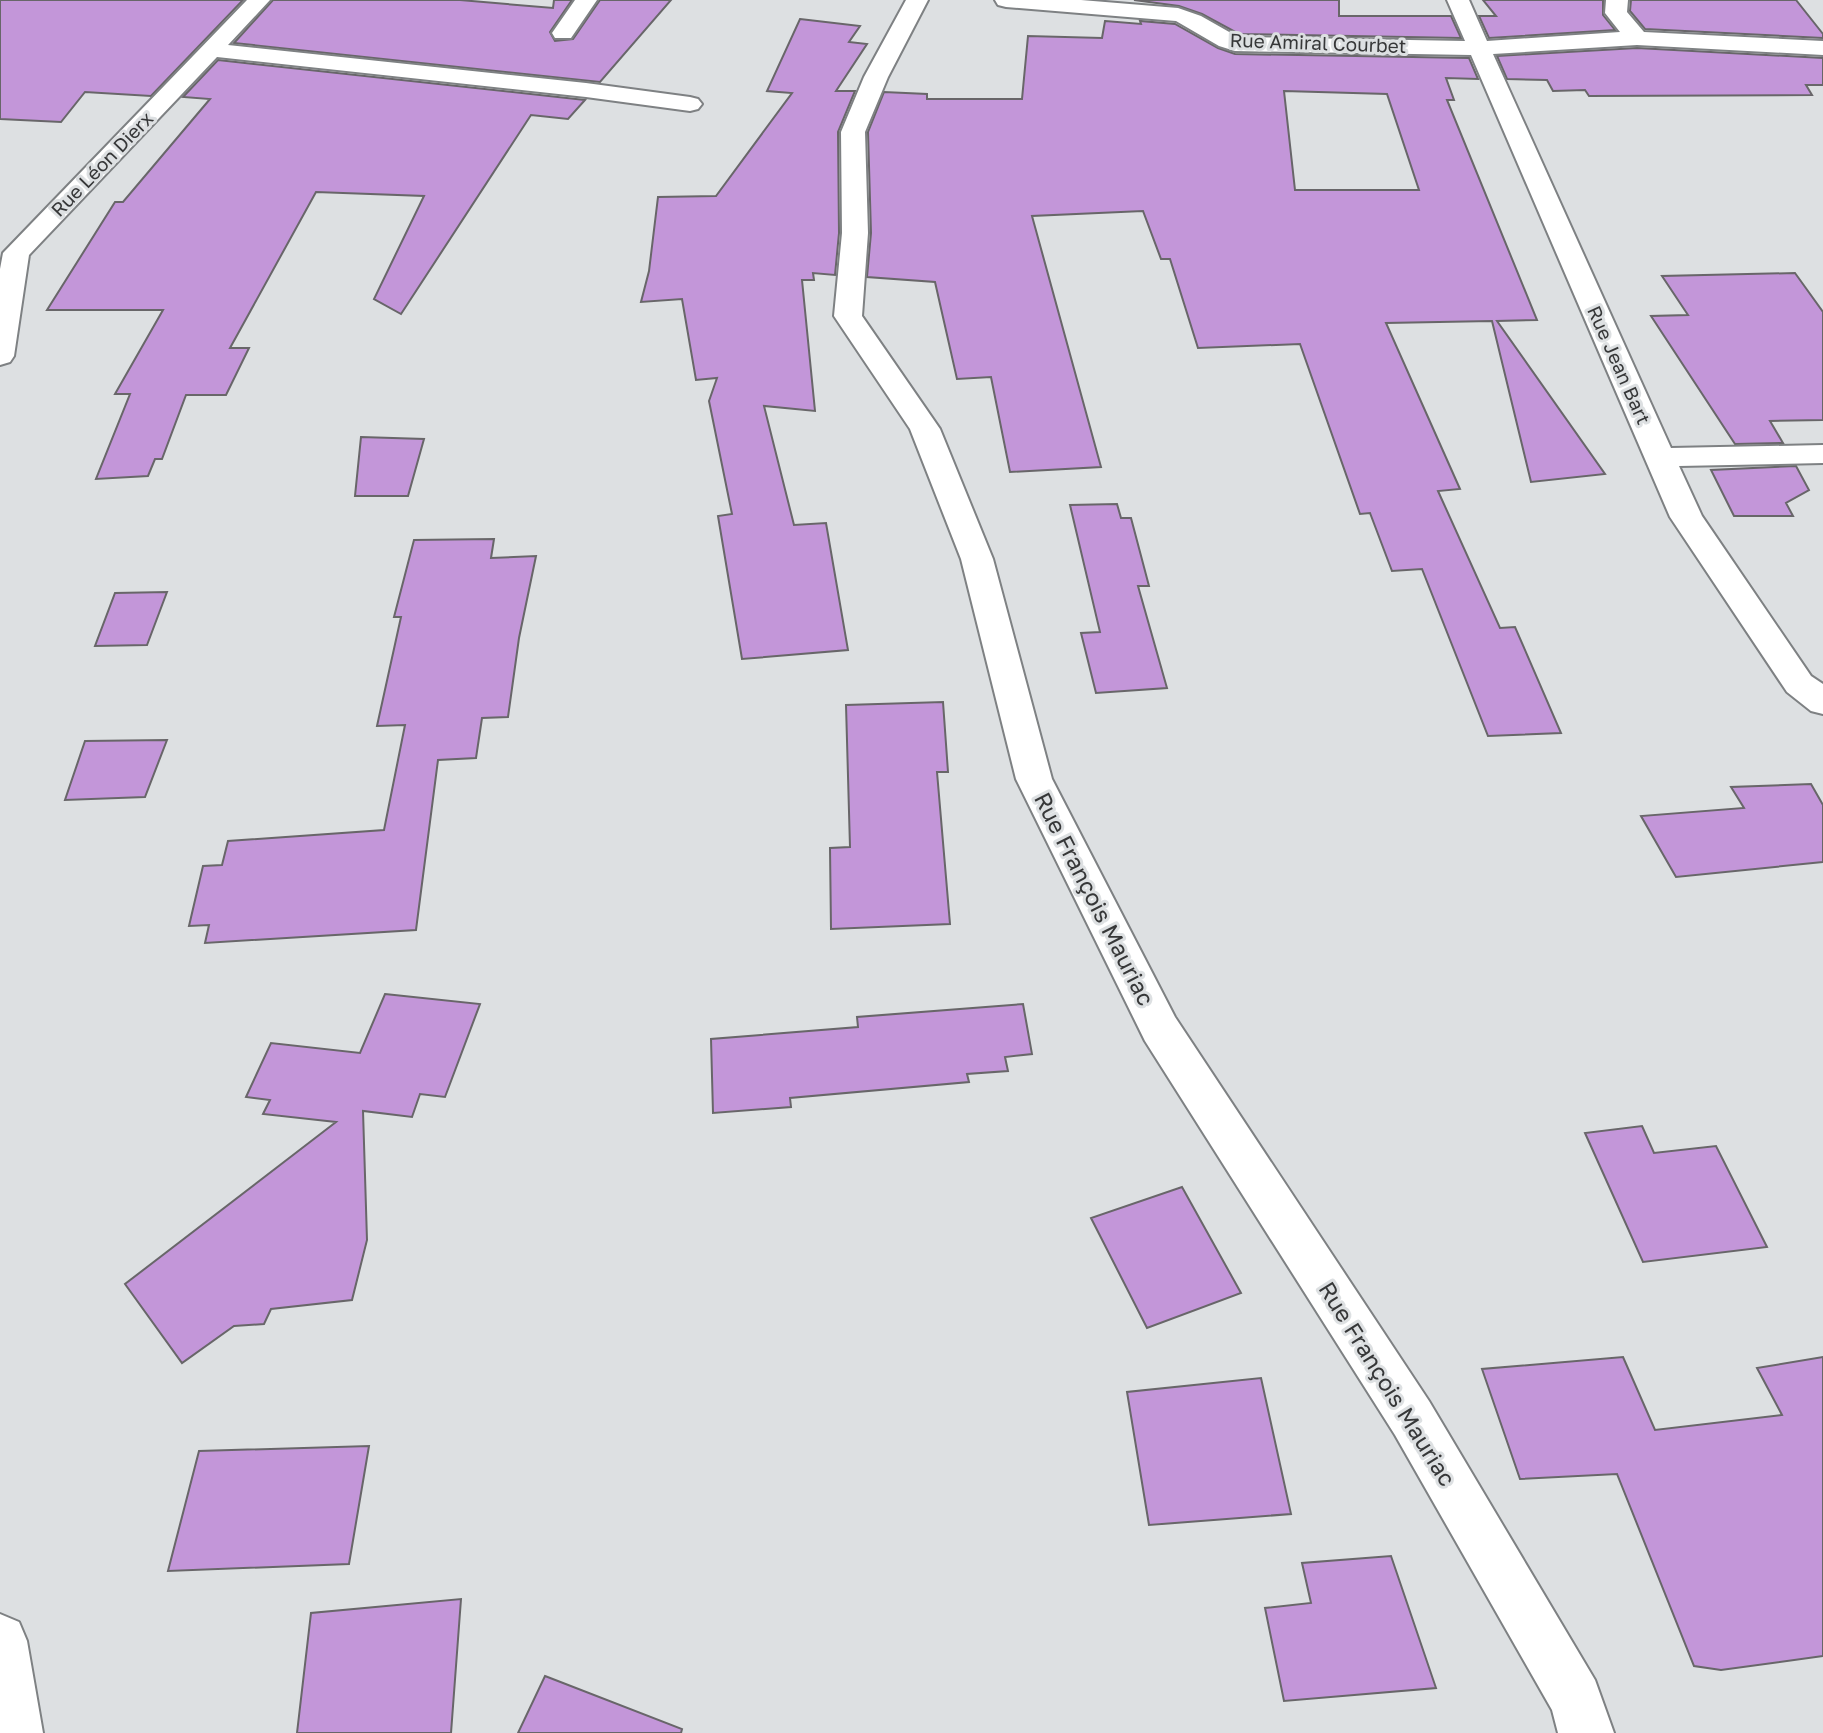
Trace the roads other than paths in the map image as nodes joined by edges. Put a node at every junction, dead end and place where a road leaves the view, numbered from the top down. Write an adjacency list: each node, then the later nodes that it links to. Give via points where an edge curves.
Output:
1 (259, 0): 11 (street, Rue Léon Dierx)
2 (586, 0): 7 (street)
3 (917, 0): 19 (street, Rue François Mauriac, via 853,132 855,233 848,316 925,429 977,559 1034,779 1160,1029 1412,1418 1576,1699)
4 (1006, 0): 9 (street, Rue Amiral Courbet, via 1178,15 1235,44)
5 (1458, 0): 9 (street, Rue Jean Bart)
6 (1617, 0): 8 (street, via 1616,13)
7 (563, 33)
8 (1637, 38): 9 (street, Rue Amiral Courbet); 10 (street, Rue Amiral Courbet)
9 (1479, 48): 15 (street, Rue Jean Bart)
10 (1823, 48)
11 (211, 50): 12 (street); 13 (street, Rue Léon Dierx, via 16,253)
12 (690, 104)
13 (0, 356)
14 (1823, 454): 15 (street)
15 (1660, 457): 16 (street, Rue Jean Bart, via 1693,528 1799,684)
16 (1823, 702)
17 (0, 1641): 18 (street)
18 (15, 1733)
19 (1586, 1733)

